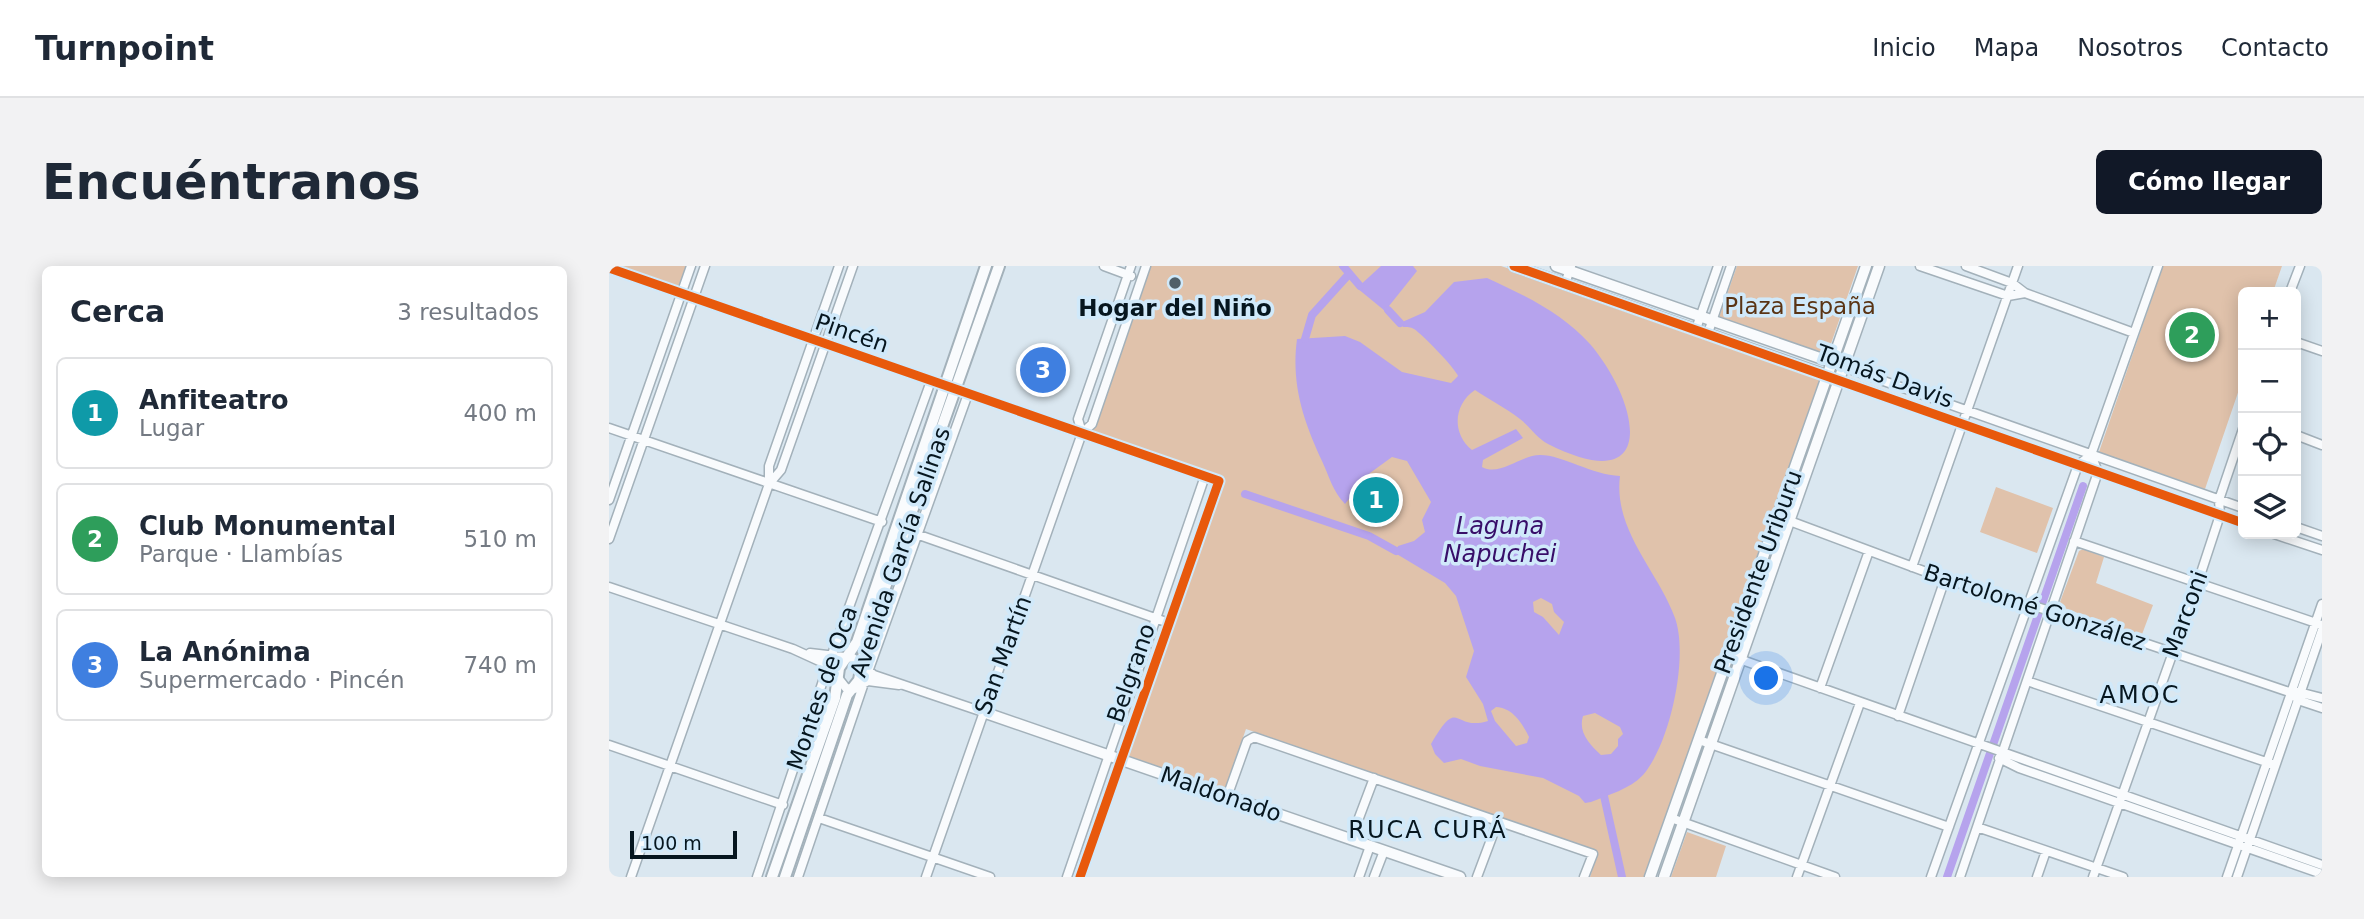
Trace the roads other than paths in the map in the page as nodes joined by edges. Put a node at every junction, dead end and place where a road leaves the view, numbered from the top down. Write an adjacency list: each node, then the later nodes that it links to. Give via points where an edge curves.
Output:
1 (691, 266): 29 (street)
2 (705, 266): 31 (street)
3 (839, 266): 37 (street)
4 (853, 266): 38 (street)
5 (986, 266): 46 (main road, Avenida García Salinas)
6 (999, 266): 47 (main road, Avenida García Salinas)
7 (1104, 266): 22 (street)
8 (1146, 266): 24 (street, San Martín)
9 (1514, 266): 26 (street, Tomás Davis)
10 (1556, 266): 21 (street, Tomás Davis)
11 (1718, 266): 32 (street)
12 (1731, 266): 33 (street)
13 (1866, 266): 41 (street, Presidente Uriburu)
14 (1879, 266): 42 (street, Presidente Uriburu)
15 (1920, 266): 30 (street)
16 (1966, 266): 25 (street)
17 (2018, 266): 25 (street)
18 (2158, 266): 36 (street)
19 (2300, 266): 27 (street)
20 (609, 268): 29 (street, Pincén)
21 (1571, 268): 23 (street, Tomás Davis); 26 (street)
22 (1130, 270): 24 (street); 52 (street, San Martín, via 1079,419)
23 (1585, 271): 32 (street, Tomás Davis)
24 (1142, 279): 52 (street, San Martín, via 1092,424)
25 (2012, 283): 28 (street); 30 (street)
26 (1565, 284): 34 (street, Tomás Davis)
27 (2292, 287)
28 (2025, 292): 30 (street); 36 (street)
29 (682, 294): 31 (street, Pincén); 53 (street)
30 (2008, 296): 49 (street)
31 (694, 298): 37 (street, Pincén); 55 (street)
32 (1700, 316): 33 (street, Tomás Davis); 34 (street)
33 (1712, 320): 35 (street); 41 (street, Tomás Davis)
34 (1696, 329): 35 (street, Tomás Davis)
35 (1708, 333): 43 (street, Tomás Davis)
36 (2134, 333): 58 (street)
37 (813, 339): 38 (street, Pincén); 63 (street, via 769,466)
38 (825, 344): 45 (street, Pincén); 63 (street, via 781,470)
39 (2301, 344): 40 (street)
40 (2322, 351)
41 (1832, 362): 42 (street, Tomás Davis); 43 (street, Presidente Uriburu)
42 (1844, 367): 44 (street, Presidente Uriburu); 49 (street, Tomás Davis)
43 (1827, 375): 44 (street, Tomás Davis); 68 (street, Presidente Uriburu)
44 (1839, 380): 50 (street, Tomás Davis); 69 (street, Presidente Uriburu)
45 (931, 381): 46 (street, Pincén); 71 (street, Montes de Oca)
46 (944, 385): 47 (street, Pincén); 94 (main road, Avenida García Salinas, via 857,642)
47 (956, 389): 48 (street, Pincén); 97 (main road, Avenida García Salinas, via 866,641)
48 (968, 394): 52 (street, Pincén); 73 (street)
49 (1967, 412): 50 (street); 58 (street, Tomás Davis)
50 (1962, 425): 59 (street, Tomás Davis); 80 (street)
51 (609, 428): 53 (street)
52 (1082, 433): 61 (street, Pincén); 81 (street, San Martín)
53 (632, 436): 55 (street); 64 (street)
54 (2301, 437): 57 (street)
55 (644, 440): 63 (street); 75 (street)
56 (2238, 444): 65 (street, Marconi)
57 (2322, 445)
58 (2091, 455): 59 (street); 60 (street); 65 (street, Tomás Davis)
59 (2078, 465): 60 (street, Tomás Davis); 86 (street)
60 (2098, 472): 67 (street, Tomás Davis); 77 (street)
61 (1205, 476): 62 (street, Pincén); 88 (street, Belgrano)
62 (1219, 481): 89 (street, Belgrano)
63 (769, 484): 71 (street); 90 (street)
64 (609, 500)
65 (2219, 500): 66 (street, Tomás Davis); 67 (street, Marconi)
66 (2238, 506)
67 (2220, 515): 70 (street, Tomás Davis); 83 (street, Marconi)
68 (1779, 517): 69 (street, Bartolomé González); 93 (street, Presidente Uriburu)
69 (1790, 521): 79 (street, Bartolomé González); 95 (street, Presidente Uriburu)
70 (2238, 521)
71 (882, 522): 96 (street, Montes de Oca)
72 (2301, 529): 74 (street)
73 (919, 535): 81 (street); 97 (street)
74 (2322, 536)
75 (609, 539)
76 (2289, 539): 78 (street)
77 (2074, 541): 83 (street); 87 (street)
78 (2322, 550)
79 (1869, 551): 80 (street, Bartolomé González); 102 (street)
80 (1912, 567): 82 (street, Bartolomé González)
81 (1032, 575): 88 (street); 109 (street, San Martín)
82 (1945, 579): 86 (street, Bartolomé González); 110 (street)
83 (2198, 582): 91 (street); 92 (street, Marconi)
84 (609, 587): 90 (street)
85 (2322, 604): 91 (street)
86 (2030, 605): 87 (street, Bartolomé González); 115 (street)
87 (2047, 610): 92 (street, Bartolomé González); 99 (street)
88 (1155, 618): 89 (street); 117 (street, Belgrano)
89 (1169, 623): 118 (street, Belgrano)
90 (720, 624): 96 (street); 120 (street)
91 (2320, 626): 104 (street); 105 (street)
92 (2172, 651): 105 (street, Bartolomé González); 111 (street, Marconi)
93 (1728, 655): 95 (street); 112 (street, Presidente Uriburu)
94 (847, 657): 96 (street); 97 (street); 98 (main road, Avenida García Salinas)
95 (1741, 660): 102 (street); 113 (street, Presidente Uriburu)
96 (830, 661): 98 (street); 125 (street, Montes de Oca)
97 (865, 670): 100 (street); 101 (street); 103 (main road, Avenida García Salinas)
98 (838, 678): 103 (street); 144 (main road, Avenida García Salinas)
99 (2027, 681): 111 (street); 116 (street)
100 (864, 683): 101 (street); 103 (street); 126 (street)
101 (899, 685): 109 (street)
102 (1820, 688): 107 (street)
103 (851, 689): 145 (main road, Avenida García Salinas)
104 (2302, 691): 105 (street); 106 (street)
105 (2295, 697): 108 (street, Bartolomé González); 119 (street)
106 (2322, 698)
107 (1860, 703): 110 (street); 122 (street)
108 (2322, 708)
109 (983, 712): 117 (street, Maldonado); 137 (street, San Martín)
110 (1898, 716): 115 (street)
111 (2146, 722): 119 (street); 124 (street, Marconi)
112 (1699, 740): 113 (street); 127 (street, Presidente Uriburu)
113 (1711, 743): 122 (street); 129 (street, Presidente Uriburu)
114 (609, 745): 120 (street)
115 (1982, 746): 116 (street); 130 (street)
116 (1999, 754): 124 (street); 131 (street)
117 (1108, 755): 118 (street, Maldonado); 149 (street, Belgrano)
118 (1121, 760): 123 (street, Maldonado); 150 (street, Belgrano)
119 (2271, 764): 133 (street)
120 (670, 766): 125 (street); 142 (street)
121 (1374, 778): 123 (street, via 1250,737); 128 (street); 132 (street)
122 (1830, 786): 130 (street); 138 (street)
123 (1227, 796): 132 (street, Maldonado)
124 (2119, 799): 133 (street); 140 (street, Marconi)
125 (783, 805): 143 (street, Montes de Oca)
126 (819, 818): 137 (street); 146 (street)
127 (1671, 818): 129 (street); 156 (street, Presidente Uriburu)
128 (1498, 821): 154 (street); 155 (street, via 1593,854)
129 (1683, 822): 138 (street); 157 (street, Presidente Uriburu)
130 (1949, 827): 160 (street)
131 (1977, 827): 136 (street); 161 (street)
132 (1351, 839): 134 (street, Maldonado)
133 (2244, 842): 139 (street); 141 (street); 164 (street); 165 (street)
134 (1370, 846): 135 (street, Maldonado); 151 (street)
135 (1384, 851): 152 (street); 153 (street, Maldonado)
136 (2046, 851): 140 (street); 162 (street)
137 (933, 857): 147 (street, San Martín); 148 (street)
138 (1801, 865): 158 (street); 159 (street)
139 (2322, 865)
140 (2094, 872): 163 (street)
141 (2322, 874)
142 (631, 877)
143 (757, 877)
144 (772, 877)
145 (785, 877)
146 (799, 877)
147 (926, 877)
148 (990, 877)
149 (1067, 877)
150 (1080, 877)
151 (1359, 877)
152 (1374, 877)
153 (1460, 877)
154 (1477, 877)
155 (1584, 877)
156 (1650, 877)
157 (1664, 877)
158 (1797, 877)
159 (1835, 877)
160 (1931, 877)
161 (1960, 877)
162 (2038, 877)
163 (2123, 877)
164 (2227, 877)
165 (2237, 877)

